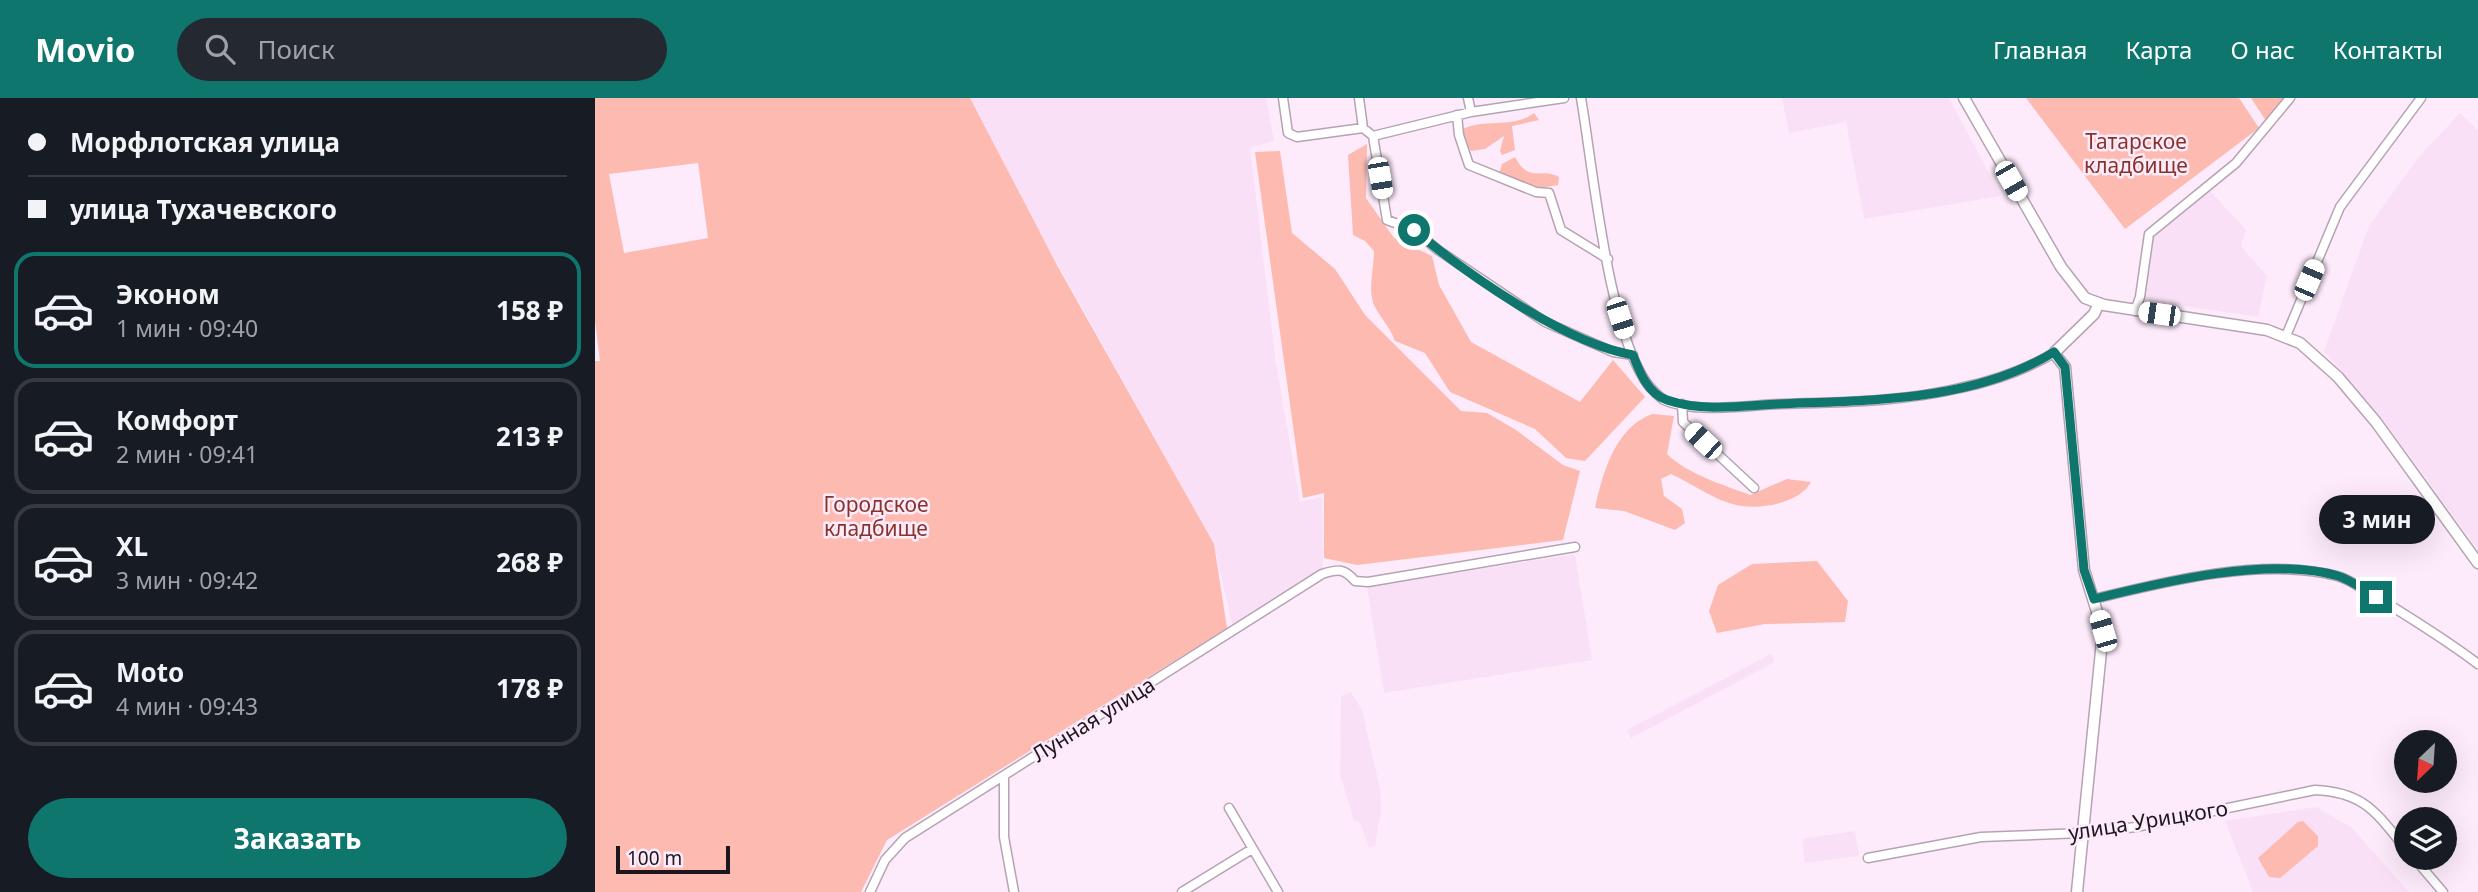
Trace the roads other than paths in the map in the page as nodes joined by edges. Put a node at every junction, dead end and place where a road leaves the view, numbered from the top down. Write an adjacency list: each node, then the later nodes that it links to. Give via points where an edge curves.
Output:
1 (1283, 98): 11 (street, via 1288,133 1297,137)
2 (1359, 98): 11 (street)
3 (1468, 98): 9 (street)
4 (1564, 98): 9 (street)
5 (1581, 98): 13 (street)
6 (1964, 98): 14 (main road, via 2061,267 2075,288)
7 (2290, 98): 15 (street, via 2236,163 2149,234)
8 (2421, 98): 16 (street, via 2340,207)
9 (1471, 112): 10 (street)
10 (1457, 115): 12 (street); 13 (street, via 1469,165 1549,193 1561,230)
11 (1363, 128): 12 (street)
12 (1373, 136): 18 (street, via 1387,220 1414,230 1545,322 1613,352)
13 (1608, 259): 18 (street)
14 (2099, 303): 15 (main road); 17 (main road, via 2094,314)
15 (2135, 311): 16 (main road)
16 (2286, 336): 22 (main road, via 2316,355 2338,377)
17 (2054, 352): 19 (street, via 2028,368 1959,389 1826,404 1720,408); 23 (main road, via 2065,367 2084,570)
18 (1633, 355): 19 (street, via 1651,389 1664,400)
19 (1682, 404): 20 (street, via 1683,422)
20 (1754, 488)
21 (1575, 547): 25 (street, Лунная улица, via 1368,582 1355,581 1338,569 1322,574)
22 (2478, 563)
23 (2094, 599): 24 (street, via 2172,579 2235,573 2296,570 2340,576 2441,635); 27 (main road, via 2103,631)
24 (2478, 664)
25 (1004, 776): 32 (street, Лунная улица, via 905,838 885,860); 33 (street, via 1004,837)
26 (1229, 808): 29 (street)
27 (2082, 833): 28 (street, улица Урицкого, via 2136,827 2315,790 2338,791 2368,803); 30 (street, улица Урицкого, via 1981,837); 36 (main road)
28 (2394, 834)
29 (1252, 849): 34 (street); 35 (street)
30 (1868, 858)
31 (2424, 870): 37 (street)
32 (870, 892)
33 (1014, 892)
34 (1182, 892)
35 (1279, 892)
36 (2077, 892)
37 (2443, 892)

